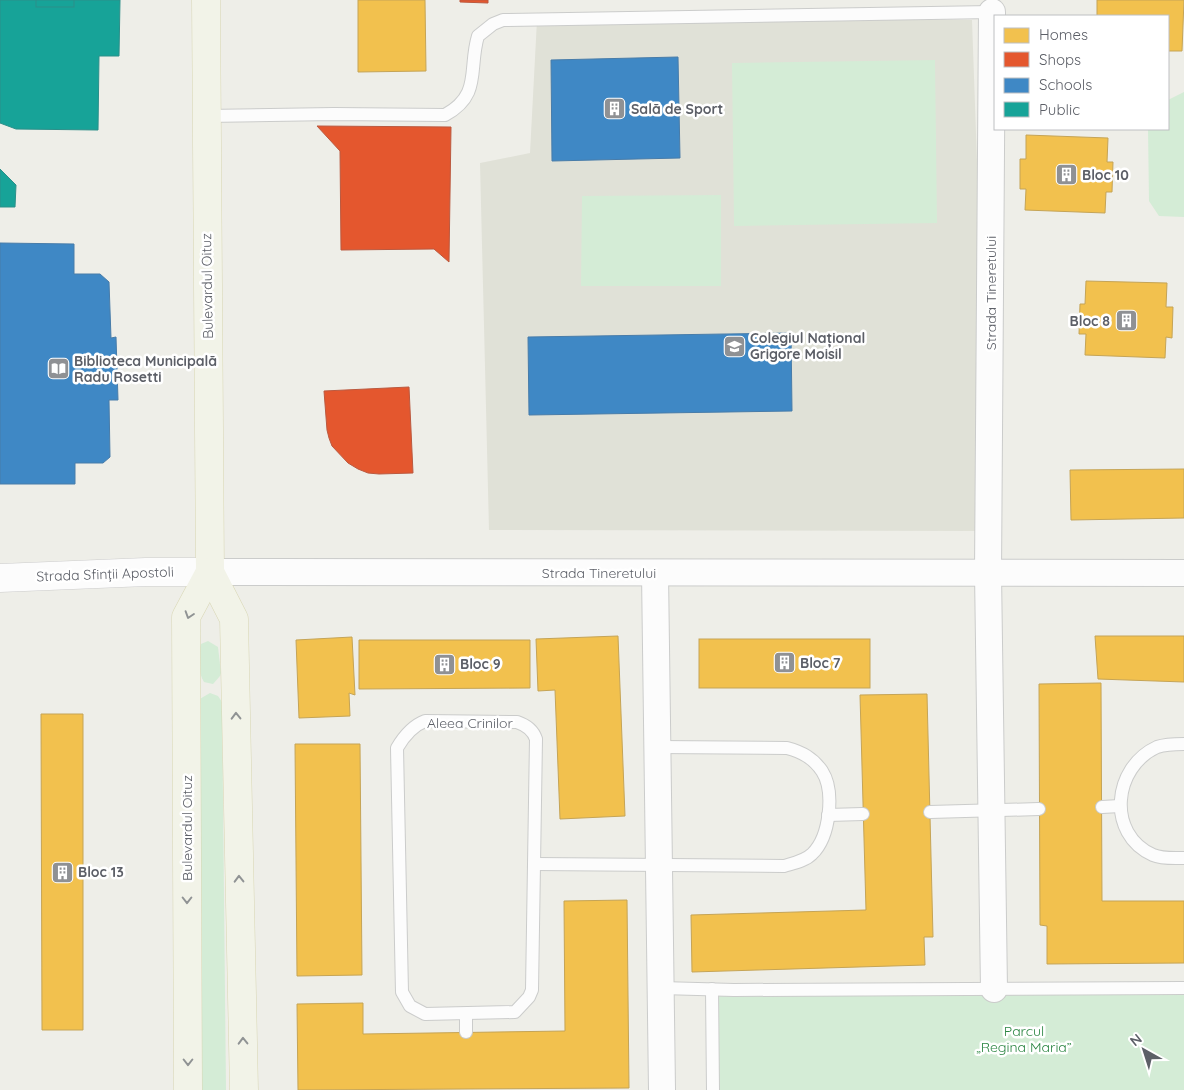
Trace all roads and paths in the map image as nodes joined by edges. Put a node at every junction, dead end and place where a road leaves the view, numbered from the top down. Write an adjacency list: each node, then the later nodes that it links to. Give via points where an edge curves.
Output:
1 (206, 0): 3 (main road, Bulevardul Oituz)
2 (992, 12): 3 (lane, via 502,20 478,36 472,84 457,108 445,114); 6 (street, Strada Tineretului)
3 (206, 116): 4 (main road, Bulevardul Oituz)
4 (210, 572): 5 (street, Strada Tineretului); 8 (street, Strada Sfinții Apostoli); 27 (main road, Bulevardul Oituz, one-way to 27, via 186,617); 28 (main road, Bulevardul Oituz, one-way to 4, via 234,619)
5 (655, 573): 6 (street, Strada Tineretului); 10 (street)
6 (988, 573): 7 (street, Strada Tineretului); 14 (street)
7 (1184, 574)
8 (0, 578)
9 (1184, 744): 11 (lane, via 1159,746 1140,759 1126,778)
10 (658, 747): 17 (lane, via 787,748 801,752 822,771 828,788); 20 (street)
11 (1120, 806): 12 (lane); 18 (lane, via 1125,828 1146,851 1154,856)
12 (1102, 807)
13 (1039, 809): 14 (lane)
14 (992, 810): 15 (lane); 24 (street)
15 (930, 812)
16 (863, 814): 17 (lane)
17 (828, 815): 20 (lane, via 822,841 812,854 801,861 784,866)
18 (1184, 858)
19 (534, 864): 20 (lane); 25 (lane, Aleea Crinilor, via 530,997 515,1012); 25 (lane, Aleea Crinilor, via 534,734 517,722 425,721 416,724 397,748 402,992 410,1006 425,1014)
20 (659, 865): 21 (street)
21 (661, 988): 23 (lane); 29 (street)
22 (1184, 988): 24 (lane)
23 (712, 989): 24 (lane); 30 (lane)
24 (994, 989)
25 (466, 1014): 26 (lane)
26 (466, 1032)
27 (188, 1090)
28 (244, 1090)
29 (662, 1090)
30 (713, 1090)

